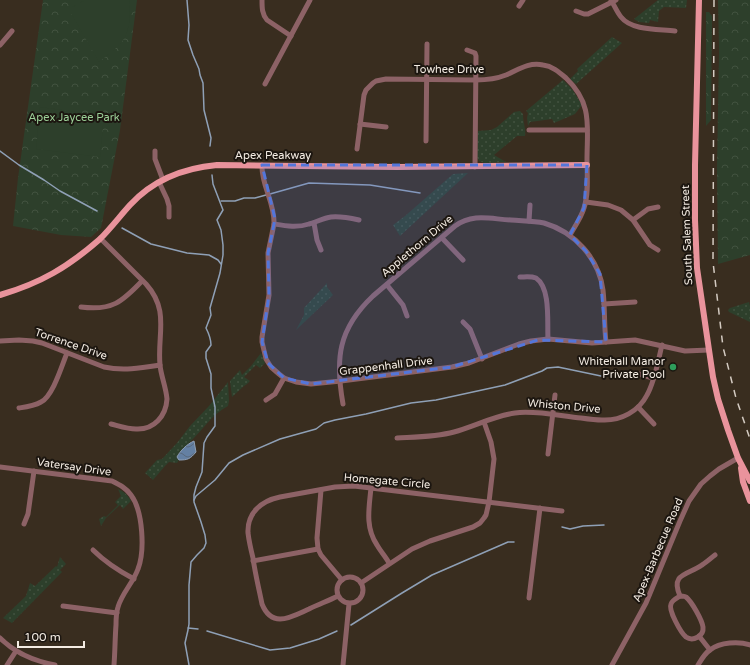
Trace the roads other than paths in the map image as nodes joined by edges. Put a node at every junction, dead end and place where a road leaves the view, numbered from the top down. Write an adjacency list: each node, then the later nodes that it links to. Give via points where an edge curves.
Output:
1 (262, 0): 10 (street, via 262,9 267,20)
2 (310, 0): 10 (street)
3 (523, 0): 6 (street)
4 (699, 0): 56 (main road, South Salem Street, via 695,220 697,268)
5 (613, 1): 7 (street, via 588,14); 9 (street, via 621,16 631,25)
6 (519, 6)
7 (576, 11)
8 (12, 31): 12 (street)
9 (675, 31)
10 (291, 36): 16 (street)
11 (427, 44): 14 (street)
12 (0, 45)
13 (467, 50): 15 (street, via 476,56)
14 (426, 80): 15 (street, Towhee Drive); 17 (street, Towhee Drive, via 376,81 364,95); 21 (street)
15 (476, 80): 20 (street, Towhee Drive, via 505,76 537,64 555,69 578,91 586,110); 26 (street)
16 (264, 84)
17 (360, 124): 18 (street); 22 (street, Towhee Drive)
18 (386, 127)
19 (529, 130): 20 (street)
20 (587, 130): 25 (street, Towhee Drive)
21 (426, 141)
22 (357, 149)
23 (155, 151): 27 (street)
24 (262, 165): 26 (main road, Apex Peakway); 27 (main road, Apex Peakway, via 198,167); 36 (street, Grappenhall Drive, via 272,204)
25 (587, 165): 26 (main road, Apex Peakway); 28 (street, Towhee Drive)
26 (475, 167)
27 (161, 181): 31 (street, via 169,206); 38 (main road, Apex Peakway, via 140,195)
28 (586, 202): 33 (street, via 615,207); 37 (street, Towhee Drive, via 582,215)
29 (530, 205): 34 (street)
30 (658, 207): 33 (street, via 648,209)
31 (169, 217)
32 (359, 220): 35 (street, via 334,217)
33 (633, 220): 41 (street, via 645,239)
34 (529, 221): 37 (street, Applethorn Drive, via 546,224); 39 (street, Applethorn Drive, via 473,218 461,222)
35 (314, 223): 36 (street, via 296,227); 40 (street)
36 (274, 224): 61 (street, Grappenhall Drive, via 268,252 269,295 262,342 268,363)
37 (570, 235): 48 (street, Applethorn Drive, via 586,250 596,266 602,282)
38 (100, 238): 44 (street); 46 (main road, Apex Peakway, via 59,270 37,282)
39 (442, 238): 42 (street); 45 (street, Applethorn Drive)
40 (321, 250)
41 (658, 250)
42 (463, 260)
43 (520, 277): 52 (street, via 536,278 543,285 546,292)
44 (142, 281): 49 (street, via 129,295 115,304 99,308); 59 (street, via 153,294 159,310)
45 (386, 285): 50 (street, via 404,305); 63 (street, Applethorn Drive, via 364,305 349,326 340,352)
46 (0, 295)
47 (635, 302): 48 (street)
48 (604, 304): 54 (street, Applethorn Drive)
49 (81, 307)
50 (407, 316)
51 (463, 322): 58 (street, via 470,329)
52 (548, 339): 54 (street, Grappenhall Drive); 58 (street, Grappenhall Drive, via 519,344)
53 (0, 341): 57 (street, Torrence Drive, via 33,341)
54 (606, 342): 55 (street, Grappenhall Drive, via 642,340)
55 (662, 346): 56 (street, Grappenhall Drive, via 685,351); 62 (street, Whiston Drive)
56 (709, 350): 75 (main road, South Salem Street, via 718,399)
57 (67, 352): 59 (street, Torrence Drive, via 104,367 117,369); 68 (street, via 53,388 45,399)
58 (482, 359): 63 (street, Grappenhall Drive, via 452,368)
59 (160, 365): 71 (street, via 167,399 160,419 140,429)
60 (635, 373): 62 (street)
61 (284, 378): 63 (street, Grappenhall Drive, via 305,384); 65 (street, via 275,394)
62 (653, 378): 67 (street, Whiston Drive, via 647,395)
63 (341, 381): 66 (street, Applethorn Drive)
64 (555, 395): 69 (street)
65 (266, 400)
66 (343, 404)
67 (638, 407): 69 (street, Whiston Drive, via 626,415 609,420); 72 (street)
68 (19, 408)
69 (552, 415): 70 (street, Whiston Drive, via 516,413); 74 (street)
70 (484, 422): 73 (street, Whiston Drive, via 446,434); 82 (street, via 493,453)
71 (111, 424)
72 (654, 424)
73 (397, 438)
74 (548, 454)
75 (739, 461): 78 (main road, South Salem Street); 81 (main road, South Salem Street); 109 (street, Apex-Barbecue Road, via 719,469 710,476 689,501 646,603)
76 (0, 467): 77 (street, Vatersay Drive)
77 (34, 471): 85 (street, via 28,514); 91 (street, Vatersay Drive, via 112,481 128,491 138,508 143,548)
78 (750, 481)
79 (371, 488): 80 (street, Homegate Circle, via 346,486); 82 (street, Homegate Circle); 90 (street, via 369,526 376,545)
80 (321, 490): 86 (street); 89 (street, Homegate Circle, via 272,498 256,510 250,519 248,530)
81 (750, 501)
82 (489, 502): 83 (street, Homegate Circle); 90 (street, via 486,514 477,525 417,546)
83 (540, 508): 84 (street, Homegate Circle); 96 (street)
84 (562, 511)
85 (24, 524)
86 (318, 549): 89 (street); 92 (street)
87 (93, 550): 91 (street)
88 (715, 555): 95 (street, via 679,578 677,588)
89 (253, 561): 94 (street, Homegate Circle, via 262,604 271,617 290,617)
90 (389, 563): 93 (street)
91 (134, 579): 99 (street, Vatersay Drive, via 122,598)
92 (342, 580): 93 (street, via 354,578); 94 (street, via 337,587)
93 (361, 583): 97 (street, via 361,599)
94 (338, 596): 97 (street)
95 (680, 596): 100 (street, via 688,599 698,615 703,628); 100 (street, via 670,605 671,612 687,638)
96 (529, 598)
97 (349, 604): 108 (street)
98 (63, 606): 99 (street)
99 (117, 613): 107 (street, Vatersay Drive)
100 (699, 636): 103 (street)
101 (0, 638): 104 (street)
102 (750, 645): 103 (street, via 731,642)
103 (710, 650): 110 (street)
104 (16, 651): 105 (street); 106 (street, via 34,660)
105 (7, 665)
106 (55, 665)
107 (114, 665)
108 (343, 665)
109 (612, 665)
110 (698, 665)

